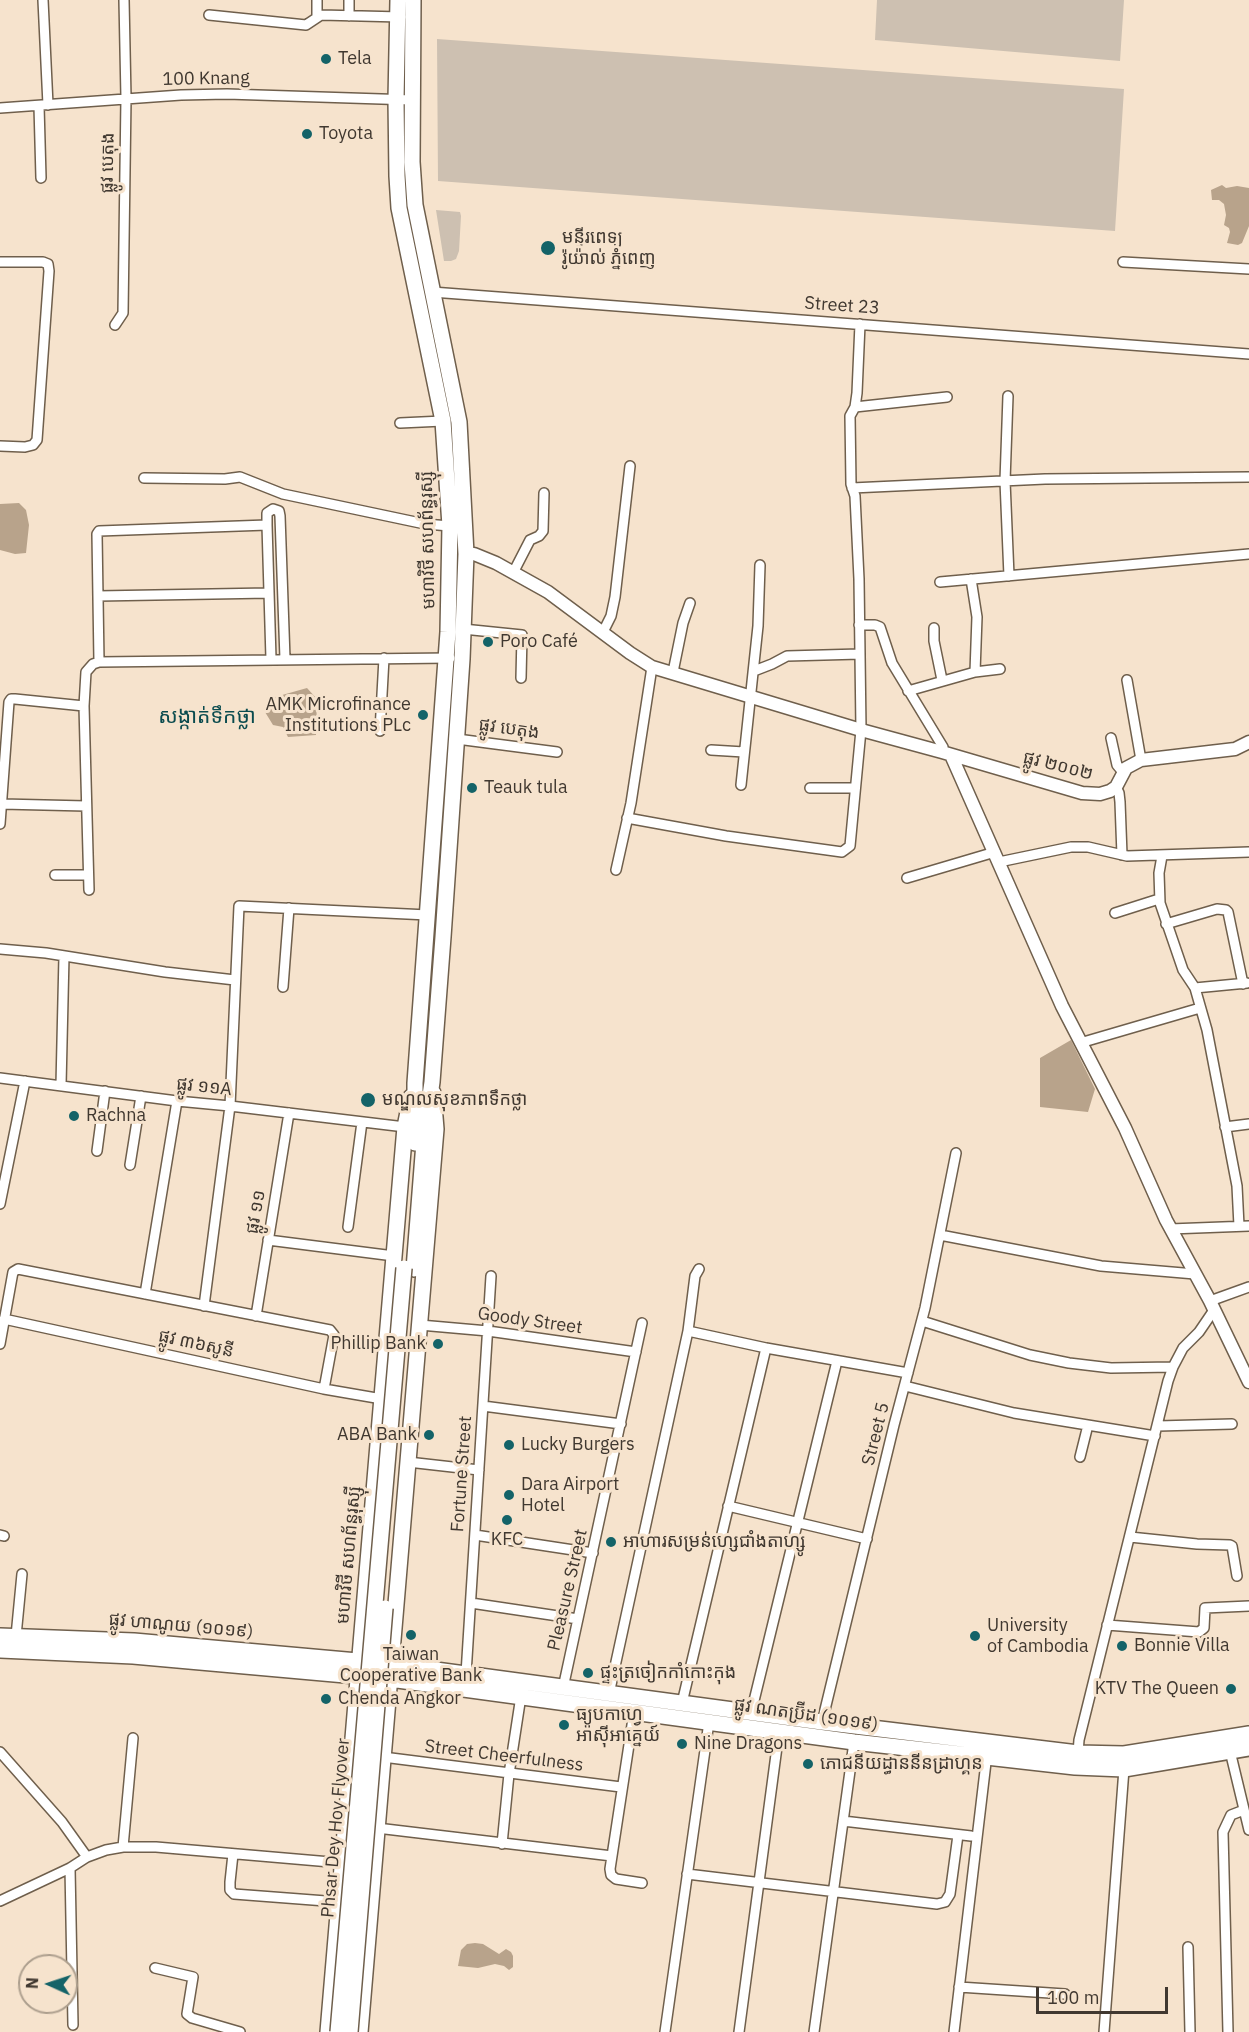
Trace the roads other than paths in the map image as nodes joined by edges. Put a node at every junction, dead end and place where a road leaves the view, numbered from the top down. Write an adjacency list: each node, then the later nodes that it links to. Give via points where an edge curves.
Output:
1 (43, 0): 14 (street)
2 (124, 0): 11 (street, ផ្លូវ បេតុង)
3 (317, 0): 9 (street)
4 (349, 0): 8 (street)
5 (398, 0): 10 (main road, មហាវិថី សហព័ន្ធរុស្ស៊ី)
6 (413, 0): 10 (main road, មហាវិថី សហព័ន្ធរុស្ស៊ី)
7 (209, 15): 9 (street, via 306,25)
8 (349, 16): 9 (street); 10 (street)
9 (317, 17)
10 (405, 21): 12 (main road, មហាវិថី សហព័ន្ធរុស្ស៊ី); 13 (main road, មហាវិថី សហព័ន្ធរុស្ស៊ី)
11 (126, 98): 12 (street, 100 Knang, via 227,94); 14 (street, 100 Knang); 22 (street, ផ្លូវ បេតុង, via 123,313)
12 (396, 100): 13 (street, 100 Knang); 27 (main road, មហាវិថី សហព័ន្ធរុស្ស៊ី, via 399,208)
13 (412, 100): 20 (main road, មហាវិថី សហព័ន្ធរុស្ស៊ី, via 415,205)
14 (44, 105): 15 (street, 100 Knang); 16 (street)
15 (0, 108)
16 (41, 178)
17 (0, 262): 29 (street, via 43,262 48,264 49,271 37,440 33,446)
18 (1123, 262): 19 (street)
19 (1249, 269)
20 (432, 292): 21 (street, Street 23); 38 (main road, មហាវិថី សហព័ន្ធរុស្ស៊ី, via 459,422)
21 (860, 324): 23 (street, Street 23); 26 (street)
22 (115, 325)
23 (1249, 354)
24 (1008, 396): 33 (street)
25 (947, 398): 26 (street)
26 (855, 407): 34 (street, via 850,416)
27 (443, 422): 28 (street); 37 (main road, មហាវិថី សហព័ន្ធរុស្ស៊ី)
28 (400, 423)
29 (0, 446)
30 (630, 466): 51 (street, via 615,597)
31 (1249, 477): 33 (street)
32 (144, 478): 37 (street, via 240,477 283,494)
33 (1005, 481): 34 (street); 42 (street)
34 (852, 488): 48 (street)
35 (544, 493): 41 (street, via 543,531 530,540)
36 (267, 525): 45 (street); 46 (street, via 99,531); 56 (street, via 267,513 277,510)
37 (450, 526): 54 (main road, មហាវិថី សហព័ន្ធរុស្ស៊ី)
38 (466, 554): 41 (street, ផ្លូវ ២០០២); 50 (main road, មហាវិថី សហព័ន្ធរុស្ស៊ី)
39 (1249, 554): 42 (street)
40 (760, 565): 60 (street)
41 (513, 573): 51 (street, ផ្លូវ ២០០២, via 548,592)
42 (1009, 576): 43 (street)
43 (971, 579): 44 (street); 62 (street, via 977,617)
44 (940, 582)
45 (269, 593): 46 (street); 55 (street)
46 (98, 596): 57 (street)
47 (690, 603): 61 (street)
48 (859, 625): 52 (street); 66 (street, via 880,627 892,663)
49 (934, 628): 64 (street)
50 (463, 629): 54 (main road, មហាវិថី សហព័ន្ធរុស្ស៊ី); 63 (street, via 522,635)
51 (603, 632): 58 (street, ផ្លូវ ២០០២)
52 (860, 654): 60 (street, via 787,656); 69 (street)
53 (384, 658): 54 (street); 56 (street); 70 (street)
54 (454, 658): 72 (main road, មហាវិថី សហព័ន្ធរុស្ស៊ី); 99 (main road, មហាវិថី សហព័ន្ធរុស្ស៊ី)
55 (271, 659): 56 (street); 57 (street)
56 (285, 659)
57 (99, 662): 68 (street, via 86,672)
58 (652, 666): 61 (street, ផ្លូវ ២០០២); 86 (street)
59 (1000, 669): 62 (street)
60 (754, 670): 67 (street)
61 (673, 672): 67 (street, ផ្លូវ ២០០២)
62 (975, 672): 64 (street)
63 (521, 678)
64 (942, 680): 66 (street)
65 (1127, 680): 78 (street)
66 (908, 691): 77 (street)
67 (750, 696): 69 (street, ផ្លូវ ២០០២); 76 (street)
68 (84, 706): 84 (street); 85 (street, via 11,699)
69 (861, 730): 77 (street, ផ្លូវ ២០០២); 83 (street)
70 (380, 731)
71 (1111, 738): 79 (street)
72 (457, 739): 75 (street, ផ្លូវ បេតុង); 112 (main road, មហាវិថី សហព័ន្ធរុស្ស៊ី)
73 (1249, 742): 78 (street, via 1235,749)
74 (711, 750): 76 (street)
75 (557, 752)
76 (744, 752): 80 (street)
77 (946, 753): 81 (street, ផ្លូវ ២០០២, via 1082,794 1101,794); 90 (street)
78 (1141, 760): 79 (street)
79 (1122, 771): 81 (street, ផ្លូវ ២០០២)
80 (741, 784)
81 (1116, 787): 88 (street)
82 (810, 788): 83 (street)
83 (855, 788): 86 (street, via 850,846 842,852)
84 (86, 806): 85 (street); 93 (street)
85 (1, 814)
86 (627, 818): 91 (street)
87 (1249, 852): 89 (street)
88 (1122, 855): 89 (street); 90 (street, via 1071,847)
89 (1162, 856): 96 (street)
90 (997, 857): 94 (street); 108 (street)
91 (616, 870)
92 (55, 875): 93 (street)
93 (88, 875): 95 (street)
94 (907, 878)
95 (89, 890)
96 (1160, 899): 98 (street); 100 (street)
97 (289, 908): 99 (street); 103 (street, via 238,906); 105 (street)
98 (1115, 913)
99 (428, 915): 111 (main road, មហាវិថី សហព័ន្ធរុស្ស៊ី)
100 (1166, 924): 104 (street, via 1217,909 1226,910); 106 (street, via 1183,970)
101 (0, 949): 102 (street)
102 (64, 956): 103 (street); 113 (street)
103 (235, 980): 117 (street)
104 (1246, 983): 106 (street)
105 (283, 987)
106 (1195, 988): 107 (street)
107 (1200, 1008): 108 (street); 122 (street)
108 (1080, 1043): 129 (street, via 1125,1128)
109 (0, 1078): 110 (street, ផ្លូវ ១១A)
110 (25, 1081): 113 (street, ផ្លូវ ១១A); 126 (street)
111 (415, 1083): 121 (main road, មហាវិថី សហព័ន្ធរុស្ស៊ី); 132 (main road, មហាវិថី សហព័ន្ធរុស្ស៊ី, via 416,1130)
112 (432, 1083): 132 (main road, មហាវិថី សហព័ន្ធរុស្ស៊ី); 144 (main road, មហាវិថី សហព័ន្ធរុស្ស៊ី, via 436,1129)
113 (61, 1085): 114 (street, ផ្លូវ ១១A)
114 (105, 1091): 115 (street, ផ្លូវ ១១A); 123 (street)
115 (141, 1096): 116 (street, ផ្លូវ ១១A); 125 (street)
116 (177, 1101): 117 (street, ផ្លូវ ១១A); 137 (street)
117 (230, 1106): 118 (street, ផ្លូវ ១១A); 139 (street)
118 (289, 1113): 119 (street, ផ្លូវ ១១A); 131 (street, ផ្លូវ ១១)
119 (362, 1122): 121 (street, ផ្លូវ ១១A); 128 (street)
120 (1249, 1124): 122 (street)
121 (405, 1127): 132 (main road, មហាវិថី សហព័ន្ធរុស្ស៊ី)
122 (1225, 1127): 127 (street)
123 (97, 1151)
124 (956, 1153): 130 (street, Street 5)
125 (130, 1165)
126 (0, 1204)
127 (1244, 1226): 129 (street)
128 (348, 1227)
129 (1170, 1229): 134 (street)
130 (940, 1235): 134 (street, via 1101,1266); 142 (street, Street 5)
131 (268, 1240): 132 (street); 140 (street, ផ្លូវ ១១)
132 (404, 1264): 156 (main road, មហាវិថី សហព័ន្ធរុស្ស៊ី); 233 (main road, Phsar Dey Hoy Flyover, bridge); 234 (main road, Phsar Dey Hoy Flyover, bridge)
133 (699, 1269): 146 (street)
134 (1195, 1274): 138 (street)
135 (491, 1276): 145 (street, Fortune Street)
136 (1249, 1287): 138 (street)
137 (145, 1294): 139 (street); 141 (street, via 18,1269 13,1272)
138 (1212, 1305): 151 (street, via 1199,1332 1183,1348); 153 (street)
139 (204, 1306): 140 (street)
140 (256, 1316): 155 (street, via 332,1332)
141 (4, 1319): 147 (street); 155 (street, ផ្លូវ ៣៦សូនី)
142 (922, 1321): 151 (street, via 1030,1355 1069,1363 1111,1368); 152 (street, Street 5)
143 (642, 1323): 149 (street, Pleasure Street)
144 (420, 1325): 145 (street, Goody Street); 164 (main road, មហាវិថី សហព័ន្ធរុស្ស៊ី)
145 (488, 1331): 149 (street, Goody Street); 157 (street, Fortune Street)
146 (688, 1331): 148 (street); 186 (street)
147 (0, 1344)
148 (766, 1348): 150 (street); 167 (street)
149 (636, 1352): 158 (street, Pleasure Street)
150 (837, 1361): 152 (street); 168 (street)
151 (1173, 1367): 161 (street)
152 (908, 1373): 154 (street, Street 5)
153 (1249, 1383)
154 (905, 1386): 160 (street, via 1014,1413); 171 (street, Street 5)
155 (324, 1389): 156 (street, ផ្លូវ ៣៦សូនី)
156 (382, 1399): 166 (main road, មហាវិថី សហព័ន្ធរុស្ស៊ី)
157 (483, 1406): 158 (street); 165 (street, Fortune Street)
158 (621, 1424): 172 (street, Pleasure Street)
159 (1232, 1424): 161 (street)
160 (1088, 1425): 162 (street); 163 (street)
161 (1158, 1426): 162 (street)
162 (1155, 1436): 170 (street)
163 (1080, 1457)
164 (408, 1468): 165 (street); 166 (main road, via 400,1482 389,1485); 183 (main road, មហាវិថី សហព័ន្ធរុស្ស៊ី)
165 (479, 1470): 169 (street, Fortune Street)
166 (376, 1472): 182 (main road, មហាវិថី សហព័ន្ធរុស្ស៊ី)
167 (728, 1506): 168 (street); 188 (street)
168 (798, 1522): 171 (street); 190 (street)
169 (475, 1534): 172 (street); 175 (street, Fortune Street)
170 (1130, 1537): 174 (street, via 1230,1545); 178 (street)
171 (867, 1539): 192 (street, Street 5)
172 (593, 1552): 177 (street, Pleasure Street)
173 (22, 1574): 180 (street)
174 (1237, 1576)
175 (471, 1603): 177 (street); 184 (street, Fortune Street)
176 (1249, 1606): 178 (street, via 1205,1608 1204,1628 1199,1632)
177 (578, 1619): 185 (street, Pleasure Street)
178 (1107, 1625): 201 (street)
179 (0, 1636): 180 (main road, ផ្លូវ ហាណូយ (១០១៩))
180 (16, 1636): 182 (main road, ផ្លូវ ហាណូយ (១០១៩), via 134,1641)
181 (0, 1650): 182 (main road, ផ្លូវ ហាណូយ (១០១៩))
182 (359, 1668): 183 (main road, ផ្លូវ ណតប្រ៊ីដ (១០១៩)); 208 (main road, មហាវិថី សហព័ន្ធរុស្ស៊ី)
183 (391, 1671): 184 (main road, ផ្លូវ ណតប្រ៊ីដ (១០១៩)); 187 (main road, ផ្លូវ ណតប្រ៊ីដ (១០១៩)); 202 (main road, មហាវិថី សហព័ន្ធរុស្ស៊ី)
184 (466, 1674): 185 (main road, ផ្លូវ ណតប្រ៊ីដ (១០១៩))
185 (563, 1688): 186 (main road, ផ្លូវ ណតប្រ៊ីដ (១០១៩))
186 (609, 1694): 188 (main road, ផ្លូវ ណតប្រ៊ីដ (១០១៩))
187 (521, 1696): 189 (main road, ផ្លូវ ណតប្រ៊ីដ (១០១៩)); 204 (street)
188 (682, 1703): 190 (main road, ផ្លូវ ណតប្រ៊ីដ (១០១៩))
189 (634, 1712): 191 (main road, ផ្លូវ ណតប្រ៊ីដ (១០១៩)); 205 (street)
190 (751, 1713): 192 (main road, ផ្លូវ ណតប្រ៊ីដ (១០១៩))
191 (709, 1722): 193 (main road, ផ្លូវ ណតប្រ៊ីដ (១០១៩)); 220 (street)
192 (822, 1722): 198 (main road, ផ្លូវ ណតប្រ៊ីដ (១០១៩))
193 (779, 1732): 196 (main road, ផ្លូវ ណតប្រ៊ីដ (១០១៩)); 221 (street)
194 (1249, 1734): 201 (main road, ផ្លូវ ណតប្រ៊ីដ (១០១៩), via 1124,1754)
195 (133, 1738): 214 (street)
196 (854, 1742): 198 (main road, ផ្លូវ ណតប្រ៊ីដ (១០១៩)); 207 (street)
197 (1249, 1748): 199 (main road, ផ្លូវ ណតប្រ៊ីដ (១០១៩))
198 (987, 1750): 201 (main road, ផ្លូវ ណតប្រ៊ីដ (១០១៩)); 203 (main road, ផ្លូវ ណតប្រ៊ីដ (១០១៩), via 1075,1767); 212 (street)
199 (1230, 1751): 203 (main road, ផ្លូវ ណតប្រ៊ីដ (១០១៩)); 206 (street)
200 (0, 1752): 217 (street, via 62,1822)
201 (1078, 1753)
202 (383, 1757): 204 (street, Street Cheerfulness); 209 (main road, មហាវិថី សហព័ន្ធរុស្ស៊ី)
203 (1124, 1769): 240 (street)
204 (509, 1774): 205 (street, Street Cheerfulness); 213 (street)
205 (621, 1787): 216 (street)
206 (1244, 1810): 210 (street); 242 (street, via 1231,1815 1223,1832)
207 (843, 1821): 211 (street); 223 (street)
208 (345, 1826): 209 (main road, via 353,1817 363,1815 373,1819); 218 (main road, មហាវិថី សហព័ន្ធរុស្ស៊ី)
209 (377, 1828): 213 (street); 235 (main road, មហាវិថី សហព័ន្ធរុស្ស៊ី)
210 (1249, 1830)
211 (958, 1834): 212 (street); 223 (street, via 950,1894 945,1902)
212 (974, 1836): 228 (street)
213 (502, 1844): 216 (street)
214 (123, 1847): 215 (street); 217 (street)
215 (232, 1854): 218 (street); 225 (street, via 230,1890 234,1894)
216 (612, 1856): 222 (street, via 611,1875)
217 (87, 1857): 219 (street)
218 (342, 1863): 225 (main road, មហាវិថី សហព័ន្ធរុស្ស៊ី)
219 (70, 1868): 224 (street); 230 (street)
220 (687, 1874): 221 (street); 236 (street)
221 (759, 1882): 223 (street); 237 (street)
222 (642, 1883)
223 (833, 1891): 238 (street)
224 (0, 1901)
225 (339, 1902): 232 (main road, មហាវិថី សហព័ន្ធរុស្ស៊ី)
226 (1188, 1947): 241 (street)
227 (155, 1968): 231 (street, via 193,1977 187,2014 192,2018)
228 (959, 1987): 229 (street); 239 (street)
229 (1065, 1994)
230 (73, 2025)
231 (240, 2032)
232 (328, 2032)
233 (338, 2032)
234 (350, 2032)
235 (360, 2032)
236 (667, 2032)
237 (739, 2032)
238 (814, 2032)
239 (954, 2032)
240 (1104, 2032)
241 (1190, 2032)
242 (1228, 2032)

